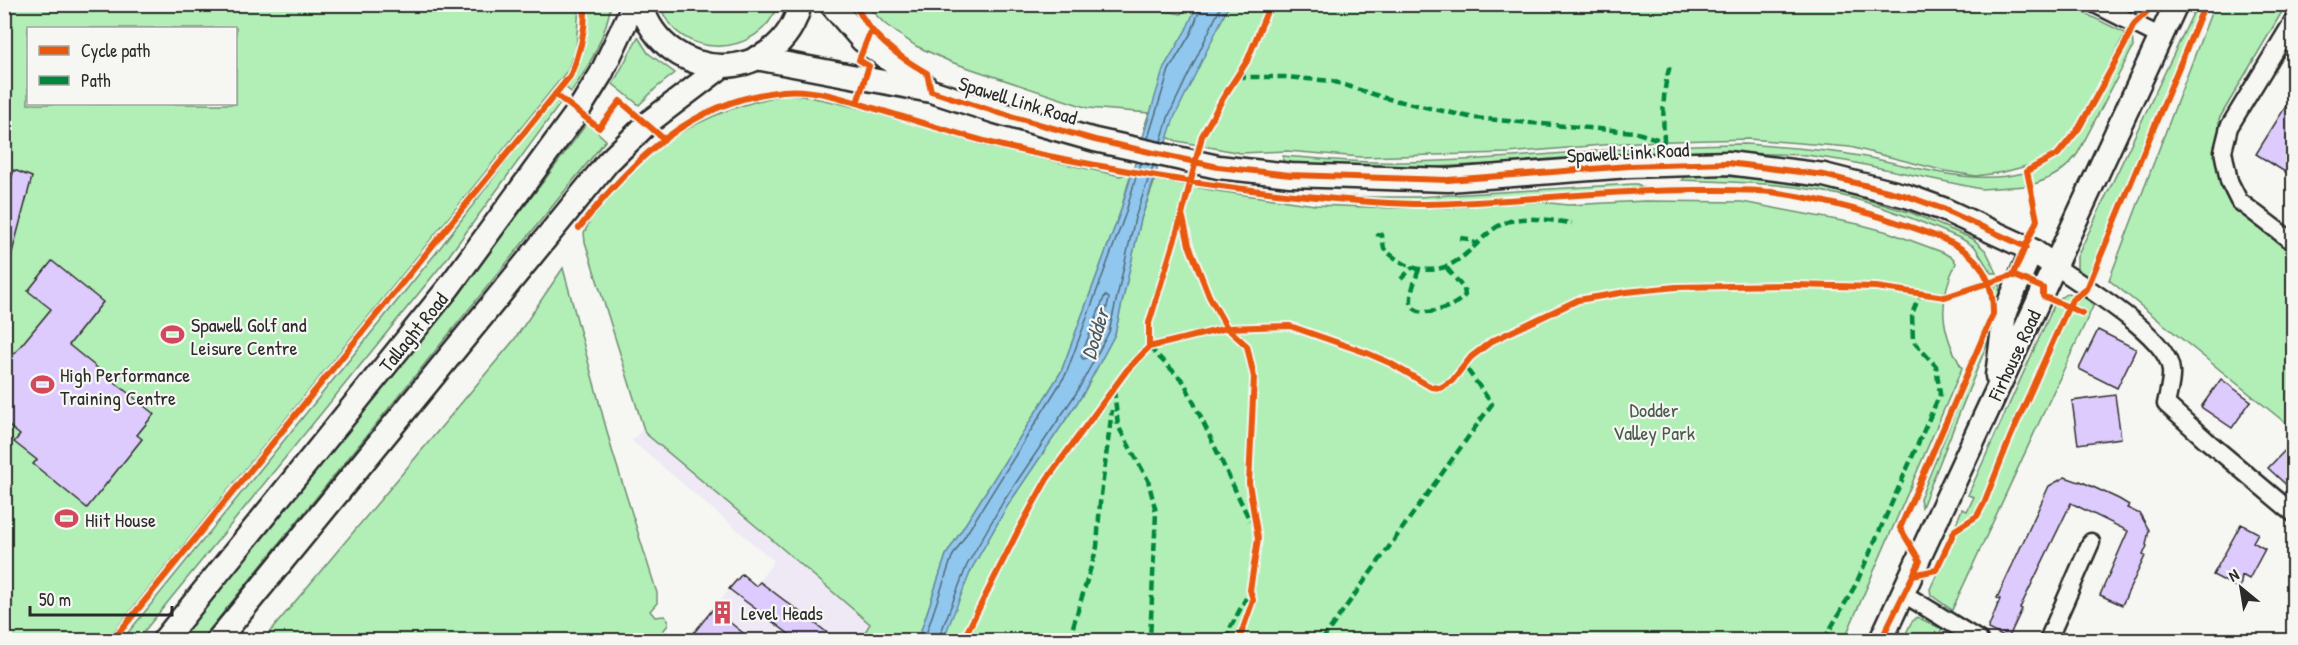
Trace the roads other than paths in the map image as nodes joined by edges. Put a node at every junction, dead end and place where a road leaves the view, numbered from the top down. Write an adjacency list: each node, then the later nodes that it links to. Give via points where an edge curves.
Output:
1 (634, 4): 19 (main road, Tallaght Road, via 601,74 578,111 449,287)
2 (641, 4): 10 (main road, via 657,37 675,53)
3 (800, 4): 9 (main road, via 788,32)
4 (831, 4): 11 (main road, Spawell Link Road, via 862,40)
5 (2095, 4): 8 (street)
6 (2176, 4): 8 (main road, Firhouse Road)
7 (2294, 20): 12 (street, via 2229,127 2223,151 2229,181 2240,201)
8 (2161, 36): 14 (main road, Firhouse Road)
9 (756, 58): 10 (main road); 11 (main road, Spawell Link Road)
10 (720, 68): 20 (main road, via 649,122 608,162)
11 (931, 91): 13 (main road, Spawell Link Road, via 1095,140 1218,167 1311,176 1448,180 1629,166 1728,163 1824,175 1907,196)
12 (2294, 243)
13 (2032, 250): 14 (main road, Spawell Link Road); 15 (main road, via 2005,312)
14 (2055, 266): 15 (main road, Firhouse Road); 16 (street, via 2156,342 2171,370 2166,404)
15 (1994, 398): 18 (main road, Firhouse Road)
16 (2294, 514)
17 (2091, 542): 23 (street)
18 (1904, 594): 21 (main road, Firhouse Road); 22 (street)
19 (164, 640)
20 (218, 640)
21 (1881, 640)
22 (1979, 640)
23 (2048, 640)

